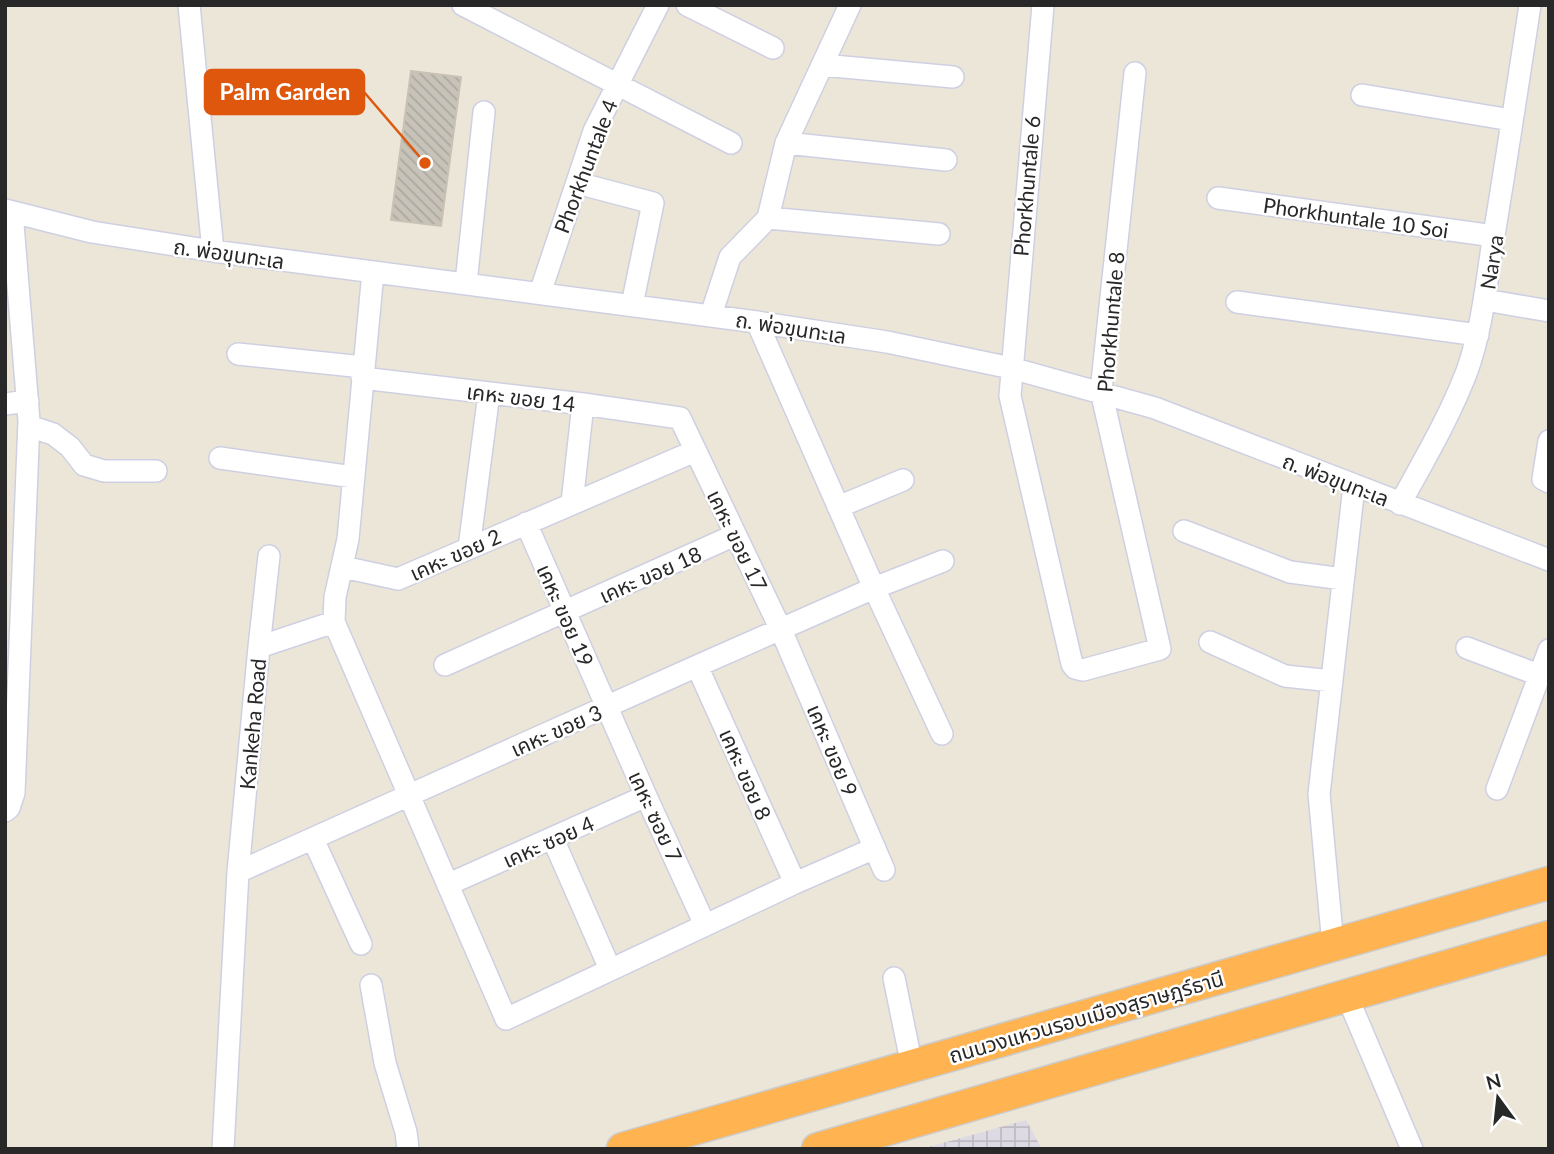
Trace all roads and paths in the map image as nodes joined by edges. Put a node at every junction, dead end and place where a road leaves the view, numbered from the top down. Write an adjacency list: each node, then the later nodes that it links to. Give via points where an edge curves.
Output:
1 (189, 5): 25 (street)
2 (463, 5): 12 (street)
3 (659, 5): 12 (street, Phorkhuntale 4)
4 (687, 5): 8 (street)
5 (850, 5): 9 (street)
6 (1043, 5): 37 (street, Phorkhuntale 6)
7 (1530, 5): 15 (street, Narya)
8 (773, 48)
9 (822, 65): 11 (street); 17 (street)
10 (1135, 73): 39 (street, Phorkhuntale 8)
11 (953, 77)
12 (617, 85): 16 (street); 19 (street, Phorkhuntale 4, via 594,131)
13 (1362, 95): 15 (street)
14 (484, 112): 27 (street)
15 (1511, 120): 24 (street, Narya)
16 (731, 143)
17 (786, 143): 18 (street); 22 (street)
18 (946, 160)
19 (577, 183): 28 (street, Phorkhuntale 4); 31 (street, via 653,203)
20 (1218, 198): 24 (street, Phorkhuntale 10 Soi)
21 (9, 211): 25 (street, ถ. พ่อขุนทะเล, via 92,232); 41 (street)
22 (768, 218): 23 (street); 33 (street, via 730,257)
23 (939, 234)
24 (1494, 236): 29 (street, Narya)
25 (213, 251): 26 (street, ถ. พ่อขุนทะเล)
26 (373, 272): 27 (street, ถ. พ่อขุนทะเล); 38 (street)
27 (466, 283): 28 (street, ถ. พ่อขุนทะเล)
28 (540, 293): 31 (street, ถ. พ่อขุนทะเล)
29 (1485, 300): 32 (street); 35 (street, Narya)
30 (1237, 302): 35 (street)
31 (632, 305): 33 (street, ถ. พ่อขุนทะเล)
32 (1549, 311)
33 (710, 316): 34 (street, ถ. พ่อขุนทะเล)
34 (757, 321): 37 (street, ถ. พ่อขุนทะเล); 56 (street)
35 (1478, 335): 55 (street, Narya, via 1448,416)
36 (238, 354): 38 (street, เคหะ ขอย 14)
37 (1012, 368): 39 (street, ถ. พ่อขุนทะเล); 74 (street, Phorkhuntale 6, via 1010,396 1072,664 1083,670)
38 (363, 372): 40 (street, เคหะ ขอย 14); 50 (street)
39 (1101, 391): 53 (street, ถ. พ่อขุนทะเล); 74 (street, Phorkhuntale 8)
40 (489, 393): 43 (street, เคหะ ขอย 14); 61 (street)
41 (28, 401): 42 (street); 45 (street)
42 (5, 404)
43 (583, 404): 44 (street, เคหะ ขอย 14); 54 (street)
44 (680, 418): 47 (street, เคหะ ขอย 17)
45 (29, 426): 49 (street, via 62,440 84,465 104,471); 57 (street)
46 (1549, 441): 52 (street, via 1543,480)
47 (695, 451): 54 (street); 60 (street, เคหะ ขอย 17)
48 (220, 458): 50 (street)
49 (156, 471)
50 (353, 477): 65 (street)
51 (903, 480): 56 (street)
52 (1549, 482)
53 (1354, 486): 55 (street, ถ. พ่อขุนทะเล); 66 (street)
54 (572, 503): 58 (street)
55 (1400, 504): 63 (street, ถ. พ่อขุนทะเล)
56 (838, 507): 67 (street)
57 (15, 509): 85 (street, via 14,793)
58 (526, 523): 61 (street, เคหะ ขอย 2); 68 (street, เคหะ ขอย 19)
59 (1184, 531): 66 (street, via 1290,572)
60 (735, 536): 68 (street, เคหะ ขอย 18); 70 (street, เคหะ ขอย 17)
61 (469, 548): 65 (street, เคหะ ขอย 2, via 398,579)
62 (269, 556): 72 (street)
63 (1549, 560)
64 (943, 561): 67 (street, เคหะ ขอย 3)
65 (343, 567): 69 (street)
66 (1343, 579): 79 (street)
67 (874, 588): 70 (street, เคหะ ขอย 3); 81 (street)
68 (565, 612): 76 (street, เคหะ ขอย 18); 80 (street, เคหะ ขอย 19)
69 (334, 622): 72 (street, Kankeha Road); 83 (street)
70 (782, 630): 77 (street, เคหะ ขอย 3); 88 (street, เคหะ ขอย 9)
71 (1210, 642): 79 (street, via 1285,676)
72 (259, 647): 90 (street, Kankeha Road)
73 (1467, 648): 78 (street)
74 (1160, 649)
75 (1549, 650): 78 (street)
76 (445, 665)
77 (697, 666): 80 (street, เคหะ ขอย 3); 91 (street, เคหะ ขอย 8)
78 (1539, 675): 82 (street)
79 (1332, 681): 97 (street, via 1319,794)
80 (607, 707): 83 (street, เคหะ ขอย 3); 84 (street, เคหะ ซอย 7)
81 (942, 734)
82 (1497, 789)
83 (409, 796): 86 (street, เคหะ ขอย 3); 93 (street)
84 (646, 796): 87 (street, เคหะ ซอย 4); 94 (street, เคหะ ซอย 7)
85 (5, 811)
86 (313, 839): 90 (street, เคหะ ขอย 3); 96 (street)
87 (553, 839): 93 (street, เคหะ ซอย 4); 98 (street)
88 (875, 848): 89 (street, เคหะ ขอย 9); 91 (street)
89 (884, 870)
90 (238, 872): 105 (street, Kankeha Road)
91 (795, 883): 94 (street)
92 (1549, 883): 97 (highway, ถนนวงแหวนรอบเมืองสุราษฎร์ธานี)
93 (449, 884): 98 (street, via 506,1019)
94 (705, 925): 98 (street)
95 (1549, 937): 101 (highway)
96 (361, 944)
97 (1333, 945): 102 (highway, ถนนวงแหวนรอบเมืองสุราษฎร์ธานี)
98 (610, 969)
99 (894, 978): 103 (street)
100 (370, 985): 106 (street)
101 (1347, 996): 104 (highway); 109 (street)
102 (945, 1056): 103 (highway, ถนนวงแหวนรอบเมืองสุราษฎร์ธานี); 104 (highway)
103 (912, 1066): 107 (highway, ถนนวงแหวนรอบเมืองสุราษฎร์ธานี)
104 (960, 1106): 108 (highway)
105 (223, 1149)
106 (408, 1149)
107 (623, 1149)
108 (818, 1149)
109 (1412, 1149)

